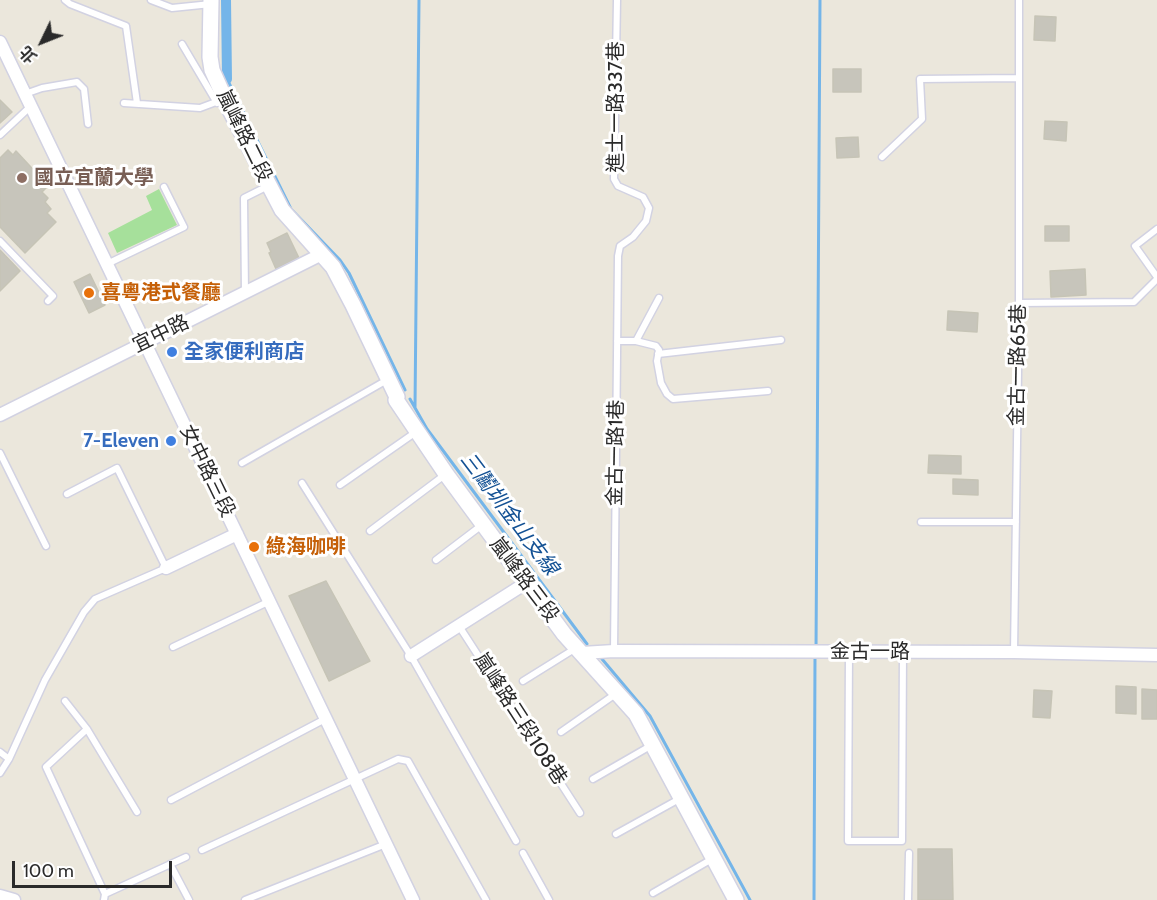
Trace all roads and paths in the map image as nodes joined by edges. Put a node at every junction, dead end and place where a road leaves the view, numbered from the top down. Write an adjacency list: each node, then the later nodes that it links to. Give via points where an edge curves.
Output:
1 (65, 0): 12 (lane, via 126,26)
2 (151, 0): 5 (lane, via 172,8)
3 (617, 0): 21 (lane, 進士一路337巷, via 614,179 618,186 643,197 648,208 646,221 620,246)
4 (1019, 0): 8 (lane, 金古一路65巷)
5 (211, 2): 10 (street, 嵐峰路二段, via 210,57)
6 (0, 42): 9 (street, 女中路三段)
7 (182, 45): 10 (lane)
8 (1018, 78): 15 (lane, via 920,80 922,119); 27 (lane, 金古一路65巷)
9 (28, 100): 13 (lane, via 42,88 77,82 84,89); 14 (lane); 22 (street, 女中路三段)
10 (221, 101): 12 (lane, via 200,108); 16 (street, 嵐峰路二段)
11 (124, 103): 12 (lane)
12 (137, 103)
13 (88, 124)
14 (0, 135)
15 (882, 157)
16 (268, 186): 20 (street, 嵐峰路二段, via 282,210); 24 (lane, via 244,198)
17 (164, 187): 22 (lane, via 184,227)
18 (1157, 229): 23 (lane, via 1135,246)
19 (0, 241): 26 (lane, via 53,296)
20 (322, 254): 24 (street, 宜中路); 33 (street, 嵐峰路三段, via 353,305)
21 (618, 256): 29 (lane, 金古一路1巷)
22 (107, 264): 31 (street, 女中路三段)
23 (1157, 278): 27 (lane, via 1134,302)
24 (245, 294): 31 (street, 宜中路)
25 (659, 298): 30 (lane)
26 (48, 301)
27 (1019, 303): 44 (lane, 金古一路65巷)
28 (781, 340): 32 (lane)
29 (617, 341): 30 (lane); 56 (lane, 金古一路1巷)
30 (636, 341): 32 (lane, via 656,346)
31 (145, 342): 35 (street, 宜中路); 47 (street, 女中路三段)
32 (658, 354): 34 (lane, via 661,383 673,399)
33 (388, 380): 36 (street, 嵐峰路三段); 38 (lane)
34 (768, 391)
35 (0, 415)
36 (416, 432): 39 (street, 嵐峰路三段); 41 (lane)
37 (0, 453): 48 (lane)
38 (242, 463)
39 (446, 474): 45 (street, 嵐峰路三段); 46 (lane)
40 (302, 483): 61 (lane)
41 (340, 485)
42 (67, 494): 50 (lane, via 117,468)
43 (921, 522): 44 (lane)
44 (1016, 522): 59 (lane, 金古一路65巷)
45 (482, 525): 49 (lane); 51 (street, 嵐峰路三段)
46 (370, 531)
47 (237, 534): 50 (street); 52 (street, 女中路三段)
48 (46, 546)
49 (436, 560)
50 (166, 568): 70 (lane, via 95,599 84,612 63,646)
51 (526, 583): 53 (street); 55 (street, 嵐峰路三段)
52 (270, 601): 54 (lane); 65 (street, 女中路三段)
53 (459, 626): 61 (street); 77 (lane, 嵐峰路三段108巷)
54 (173, 647)
55 (580, 650): 56 (street, 金古一路); 62 (lane); 63 (street, 嵐峰路三段)
56 (614, 651): 57 (street, 金古一路)
57 (849, 652): 58 (street, 金古一路); 58 (lane, via 848,841 902,842)
58 (903, 652): 59 (street, 金古一路)
59 (1014, 652): 60 (street, 金古一路)
60 (1157, 655)
61 (411, 656): 79 (lane)
62 (523, 681)
63 (618, 692): 67 (lane); 68 (street, 嵐峰路三段, via 636,714)
64 (65, 701): 66 (lane)
65 (327, 718): 72 (street, 女中路三段); 75 (lane)
66 (87, 729): 76 (lane); 89 (lane, via 46,767)
67 (561, 732)
68 (652, 744): 73 (lane); 74 (street, 嵐峰路三段)
69 (0, 752): 70 (lane)
70 (9, 759): 71 (lane)
71 (0, 773)
72 (355, 779): 80 (street, 女中路三段); 81 (lane); 94 (lane, via 398,759 408,761)
73 (592, 779)
74 (681, 798): 78 (lane); 85 (street, 嵐峰路三段)
75 (171, 800)
76 (137, 812)
77 (580, 813)
78 (616, 834)
79 (516, 841)
80 (387, 844): 92 (lane); 93 (street, 女中路三段)
81 (202, 850)
82 (523, 853): 95 (lane)
83 (909, 853): 97 (lane)
84 (186, 857): 86 (lane)
85 (714, 859): 87 (lane); 96 (street, 嵐峰路三段)
86 (170, 864): 89 (lane); 91 (lane)
87 (653, 893)
88 (0, 896): 90 (street)
89 (104, 897)
90 (14, 900)
91 (189, 900)
92 (245, 900)
93 (413, 900)
94 (486, 900)
95 (549, 900)
96 (736, 900)
97 (908, 900)

